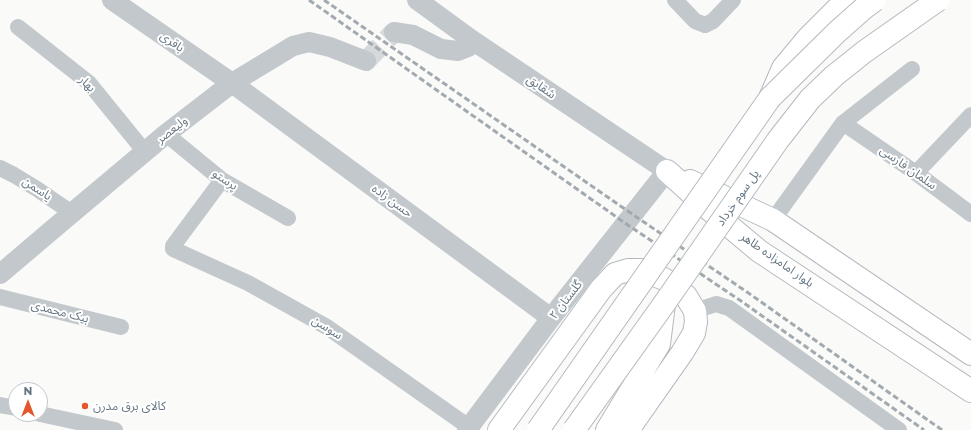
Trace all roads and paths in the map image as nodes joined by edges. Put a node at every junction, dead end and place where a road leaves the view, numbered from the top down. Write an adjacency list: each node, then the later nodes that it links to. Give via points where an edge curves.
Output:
1 (112, 0): 13 (street, باقری)
2 (417, 0): 10 (street, شقایق)
3 (675, 0): 4 (street, via 695,21 705,25 713,21)
4 (733, 0)
5 (846, 0): 14 (main road, via 808,38 783,68)
6 (875, 0): 14 (main road, bridge, via 837,32)
7 (938, 0): 31 (main road, پل سوم خرداد, bridge, via 864,52 810,99 778,140)
8 (18, 27): 18 (street, بهار, via 89,83)
9 (394, 32): 10 (street, via 413,35 441,49 458,51 468,47)
10 (472, 40): 20 (street, شقایق)
11 (366, 61): 13 (street, ولیعصر, via 309,42 293,46)
12 (912, 69): 16 (street)
13 (232, 83): 17 (street, ولیعصر); 33 (street, حسن زاده)
14 (770, 98): 41 (main road, bridge)
15 (971, 115): 21 (street)
16 (844, 123): 21 (street, سلمان فارسی); 26 (street)
17 (166, 134): 18 (street, ولیعصر); 22 (street, پرستو)
18 (145, 152): 23 (street, ولیعصر)
19 (0, 168): 23 (street, یاسمن, via 37,188)
20 (667, 171): 26 (main road); 29 (main road, بلوار امامزاده طاهر, via 759,251); 33 (street, گلستان ۲)
21 (916, 173): 24 (street, سلمان فارسی)
22 (222, 180): 25 (street, پرستو); 38 (street, سوسن, via 173,248 248,283 327,326)
23 (72, 213): 28 (street, ولیعصر)
24 (971, 214)
25 (288, 218)
26 (773, 220): 27 (main road)
27 (852, 273): 29 (main road, via 834,269 822,274 821,284); 35 (main road)
28 (0, 274)
29 (828, 296): 36 (main road, بلوار امامزاده طاهر)
30 (0, 298): 34 (street, بیک محمدی)
31 (664, 304): 42 (main road, پل سوم خرداد, bridge); 43 (main road, via 659,344)
32 (695, 311): 40 (main road, via 686,296 664,279 642,270 628,270 615,274 601,289); 44 (main road, via 694,333); 45 (street, via 716,304 729,308)
33 (551, 318): 38 (street, گلستان ۲)
34 (121, 326)
35 (971, 354)
36 (971, 391)
37 (48, 416): 39 (street)
38 (468, 429)
39 (115, 430)
40 (499, 430)
41 (538, 430)
42 (574, 430)
43 (607, 430)
44 (628, 430)
45 (899, 430)

